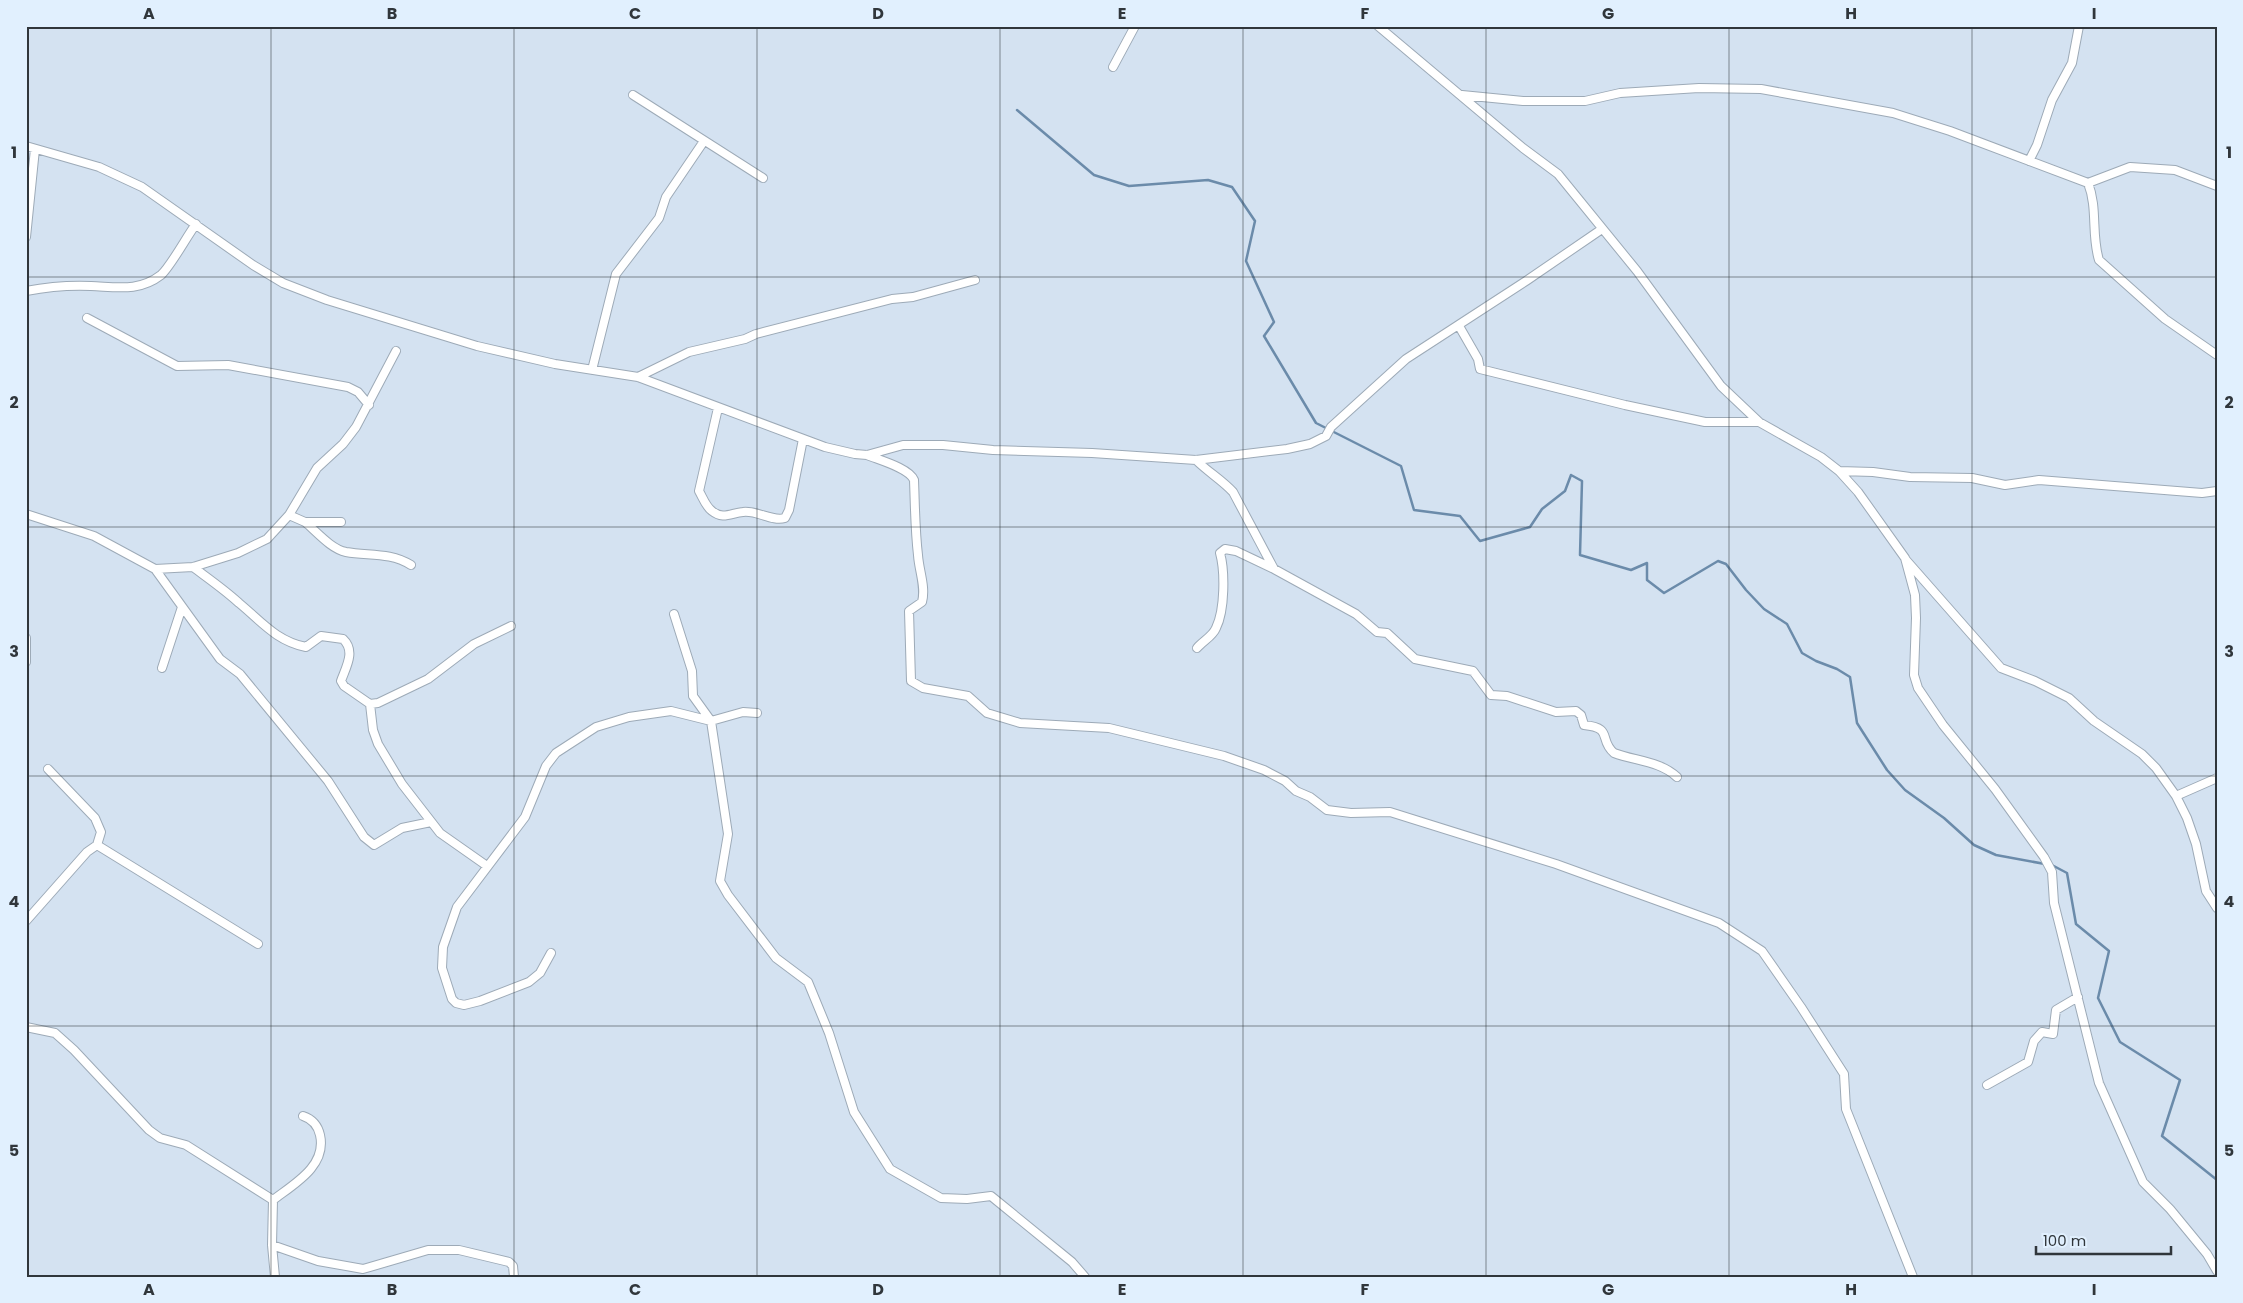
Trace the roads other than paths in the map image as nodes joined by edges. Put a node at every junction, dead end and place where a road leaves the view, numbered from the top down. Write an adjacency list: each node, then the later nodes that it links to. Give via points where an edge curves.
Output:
1 (1134, 26): 4 (street)
2 (1378, 26): 6 (street)
3 (2079, 26): 10 (street, via 2072,63 2052,100)
4 (1113, 67)
5 (633, 95): 7 (street)
6 (1462, 95): 10 (street, via 1523,101 1585,101 1630,93 1699,88 1761,89 1893,113); 15 (street, via 1558,174)
7 (704, 140): 11 (street); 23 (street, via 666,197 659,218 616,274)
8 (26, 146): 9 (street)
9 (35, 149): 14 (street, via 99,167 142,187); 16 (street)
10 (2029, 161): 12 (street)
11 (763, 178)
12 (2088, 183): 13 (street, via 2130,167 2175,170); 22 (street, via 2093,195 2095,247 2099,260 2165,319)
13 (2217, 186)
14 (196, 224): 18 (street, via 162,274 143,285 124,289 45,287); 23 (street, via 283,283 327,300 477,346)
15 (1602, 229): 20 (street); 27 (street, via 1637,271 1721,386)
16 (26, 237)
17 (975, 280): 24 (street, via 689,352)
18 (26, 291)
19 (87, 318): 25 (street, via 177,366 228,365 348,387)
20 (1458, 326): 27 (street, via 1478,359 1480,369 1705,422); 30 (street, via 1406,359 1331,427 1326,436 1287,450)
21 (396, 351): 25 (street)
22 (2216, 353)
23 (592, 370): 24 (street)
24 (638, 377): 26 (street)
25 (369, 404): 34 (street, via 343,444 317,468)
26 (718, 408): 28 (street); 28 (street, via 699,491 713,512 728,517 743,512 780,520 785,518)
27 (1759, 422): 31 (street, via 1821,457)
28 (803, 439): 29 (street, via 840,451)
29 (867, 454): 30 (street, via 903,445 943,444 993,450); 73 (street, via 905,471 914,480 916,534 924,592 922,602 909,611 912,681 924,688 968,696 987,713 1020,724 1109,728 1224,756 1285,781 1327,810 1390,812 1556,864 1719,923 1762,951 1844,1074 1846,1109)
30 (1196, 460): 41 (street, via 1233,492)
31 (1839, 471): 32 (street, via 1972,478 2006,485 2039,480 2202,493); 37 (street)
32 (2217, 491)
33 (26, 514): 40 (street, via 94,536)
34 (288, 515): 35 (street); 39 (street, via 267,539 238,553)
35 (305, 522): 36 (street); 38 (street, via 345,552 387,554)
36 (341, 522)
37 (1905, 558): 55 (street, via 2002,668 2035,680 2069,698 2094,721 2142,754); 63 (street, via 1915,595 1914,675 1918,688 1943,725 1978,765 2052,872 2054,903)
38 (411, 565)
39 (193, 567): 40 (street); 49 (street, via 285,641 306,647 321,636 343,640 350,650 342,681 344,686)
40 (155, 569): 42 (street)
41 (1274, 570): 46 (street, via 1236,551 1225,549 1220,553 1223,585 1217,627); 53 (street, via 1356,614 1377,632 1387,634 1415,659 1473,671 1492,695 1507,696 1556,712 1576,712 1581,715 1584,725 1601,729 1614,753 1670,770)
42 (182, 607): 48 (street); 56 (street, via 220,659 240,674 328,781 371,844 402,828)
43 (674, 614): 51 (street, via 692,671 693,696)
44 (511, 626): 49 (street, via 474,644 428,679)
45 (26, 638): 47 (street)
46 (1197, 648)
47 (26, 662)
48 (162, 668)
49 (370, 704): 56 (street, via 378,744 402,784)
50 (757, 714): 51 (street, via 742,712)
51 (711, 721): 58 (street, via 671,710 596,726 556,753 546,766 525,818); 72 (street, via 728,834 720,881 776,958 808,982 854,1112 890,1170 941,1198 991,1196 1072,1262)
52 (48, 769): 57 (street, via 95,818 101,832)
53 (1677, 777)
54 (2217, 778): 55 (street)
55 (2176, 796): 59 (street, via 2196,844 2206,891)
56 (431, 822): 58 (street, via 440,834)
57 (97, 845): 60 (street, via 87,852); 61 (street)
58 (487, 866): 62 (street, via 457,908 443,947 442,968 452,999 464,1005 529,982 540,973)
59 (2217, 908)
60 (26, 922)
61 (258, 944)
62 (551, 953)
63 (2078, 997): 65 (street, via 2056,1010 2053,1034 2042,1032 2034,1041 2028,1062); 69 (street, via 2100,1083 2143,1182 2208,1254)
64 (26, 1027): 67 (street, via 55,1033 160,1138 186,1145)
65 (1987, 1085)
66 (303, 1116): 67 (street, via 318,1128 321,1140 317,1158 305,1176)
67 (273, 1200): 68 (street)
68 (272, 1245): 70 (street); 71 (street, via 318,1261 363,1269 428,1250 459,1250 509,1262 513,1266)
69 (2217, 1270)
70 (275, 1277)
71 (514, 1277)
72 (1085, 1277)
73 (1913, 1277)

